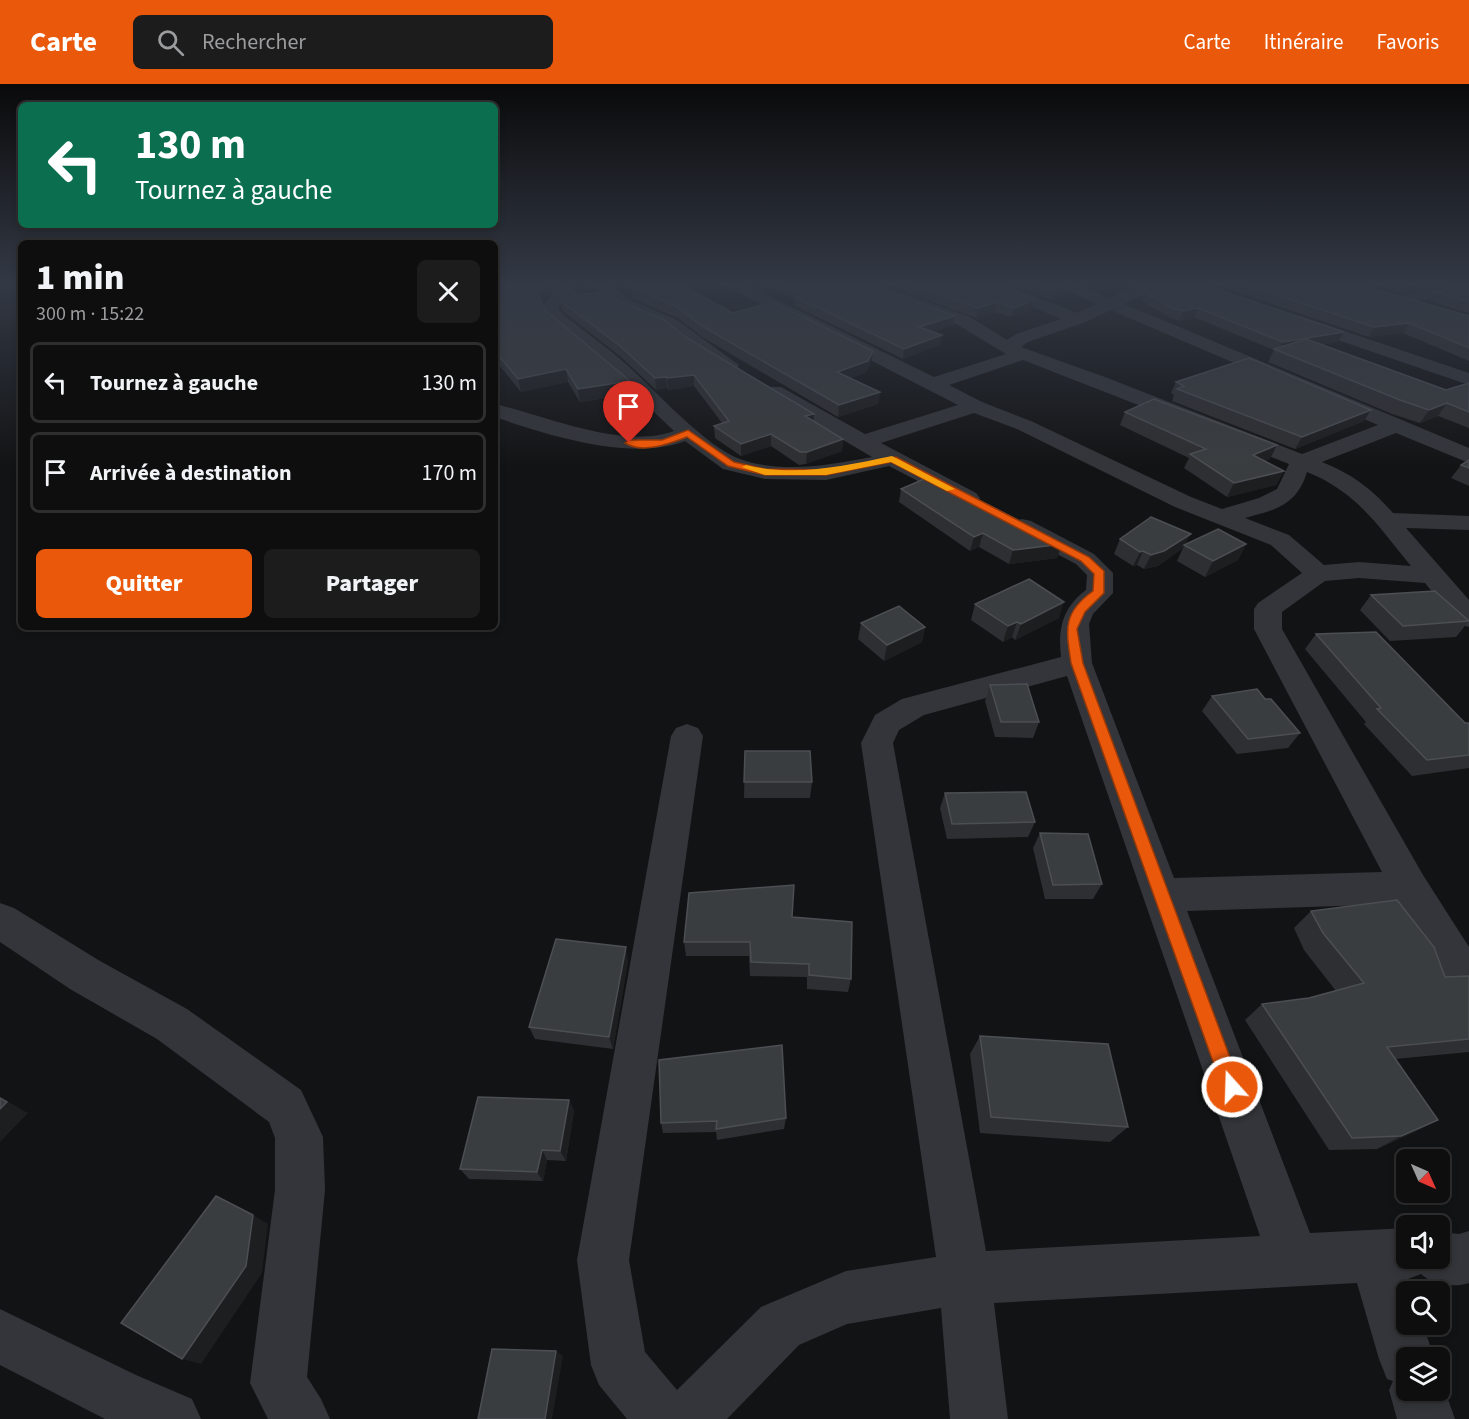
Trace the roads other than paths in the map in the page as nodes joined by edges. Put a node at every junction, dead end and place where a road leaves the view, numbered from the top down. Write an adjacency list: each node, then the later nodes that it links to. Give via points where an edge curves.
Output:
1 (590, 344): 14 (street)
2 (697, 344): 15 (street)
3 (854, 344): 10 (street)
4 (1004, 344): 8 (street)
5 (1019, 344): 8 (street)
6 (1207, 344): 13 (street)
7 (1368, 344): 9 (street)
8 (1015, 351): 10 (street); 18 (street)
9 (1469, 379)
10 (933, 384): 11 (street)
11 (975, 406): 15 (street); 20 (street)
12 (498, 411): 14 (street, via 542,426 629,443 664,442)
13 (1396, 425): 16 (street); 18 (street)
14 (688, 433): 17 (street, via 731,464 765,472 826,472)
15 (863, 442): 17 (street)
16 (1469, 456)
17 (892, 459): 27 (street, via 1085,559 1100,573 1099,593 1079,611 1072,629)
18 (1302, 462): 19 (street); 21 (street, via 1353,486)
19 (1282, 496): 20 (street); 23 (street)
20 (1219, 517): 23 (street, via 1280,540)
21 (1386, 520): 22 (street); 25 (street)
22 (1469, 523)
23 (1288, 547): 24 (street)
24 (1318, 574): 25 (street, via 1359,570); 29 (street, via 1268,609 1268,629)
25 (1433, 576): 26 (street)
26 (1469, 618)
27 (1077, 663): 30 (street); 37 (street, via 913,707 886,723 877,743)
28 (687, 736): 43 (street, via 603,1260 619,1365)
29 (1410, 887): 30 (street, via 1179,895); 32 (street)
30 (1161, 892): 35 (street)
31 (0, 920): 42 (street, via 85,975 172,1024 285,1106 299,1137 300,1190 278,1383)
32 (1469, 984)
33 (1391, 1255): 35 (street); 39 (street)
34 (1469, 1257): 36 (street)
35 (1294, 1259): 37 (street)
36 (1450, 1259)
37 (965, 1278): 44 (street, via 846,1298 780,1326); 45 (street)
38 (0, 1336): 41 (street)
39 (1405, 1347)
40 (1420, 1401): 46 (street)
41 (172, 1419)
42 (300, 1419)
43 (664, 1419)
44 (690, 1419)
45 (979, 1419)
46 (1426, 1419)

